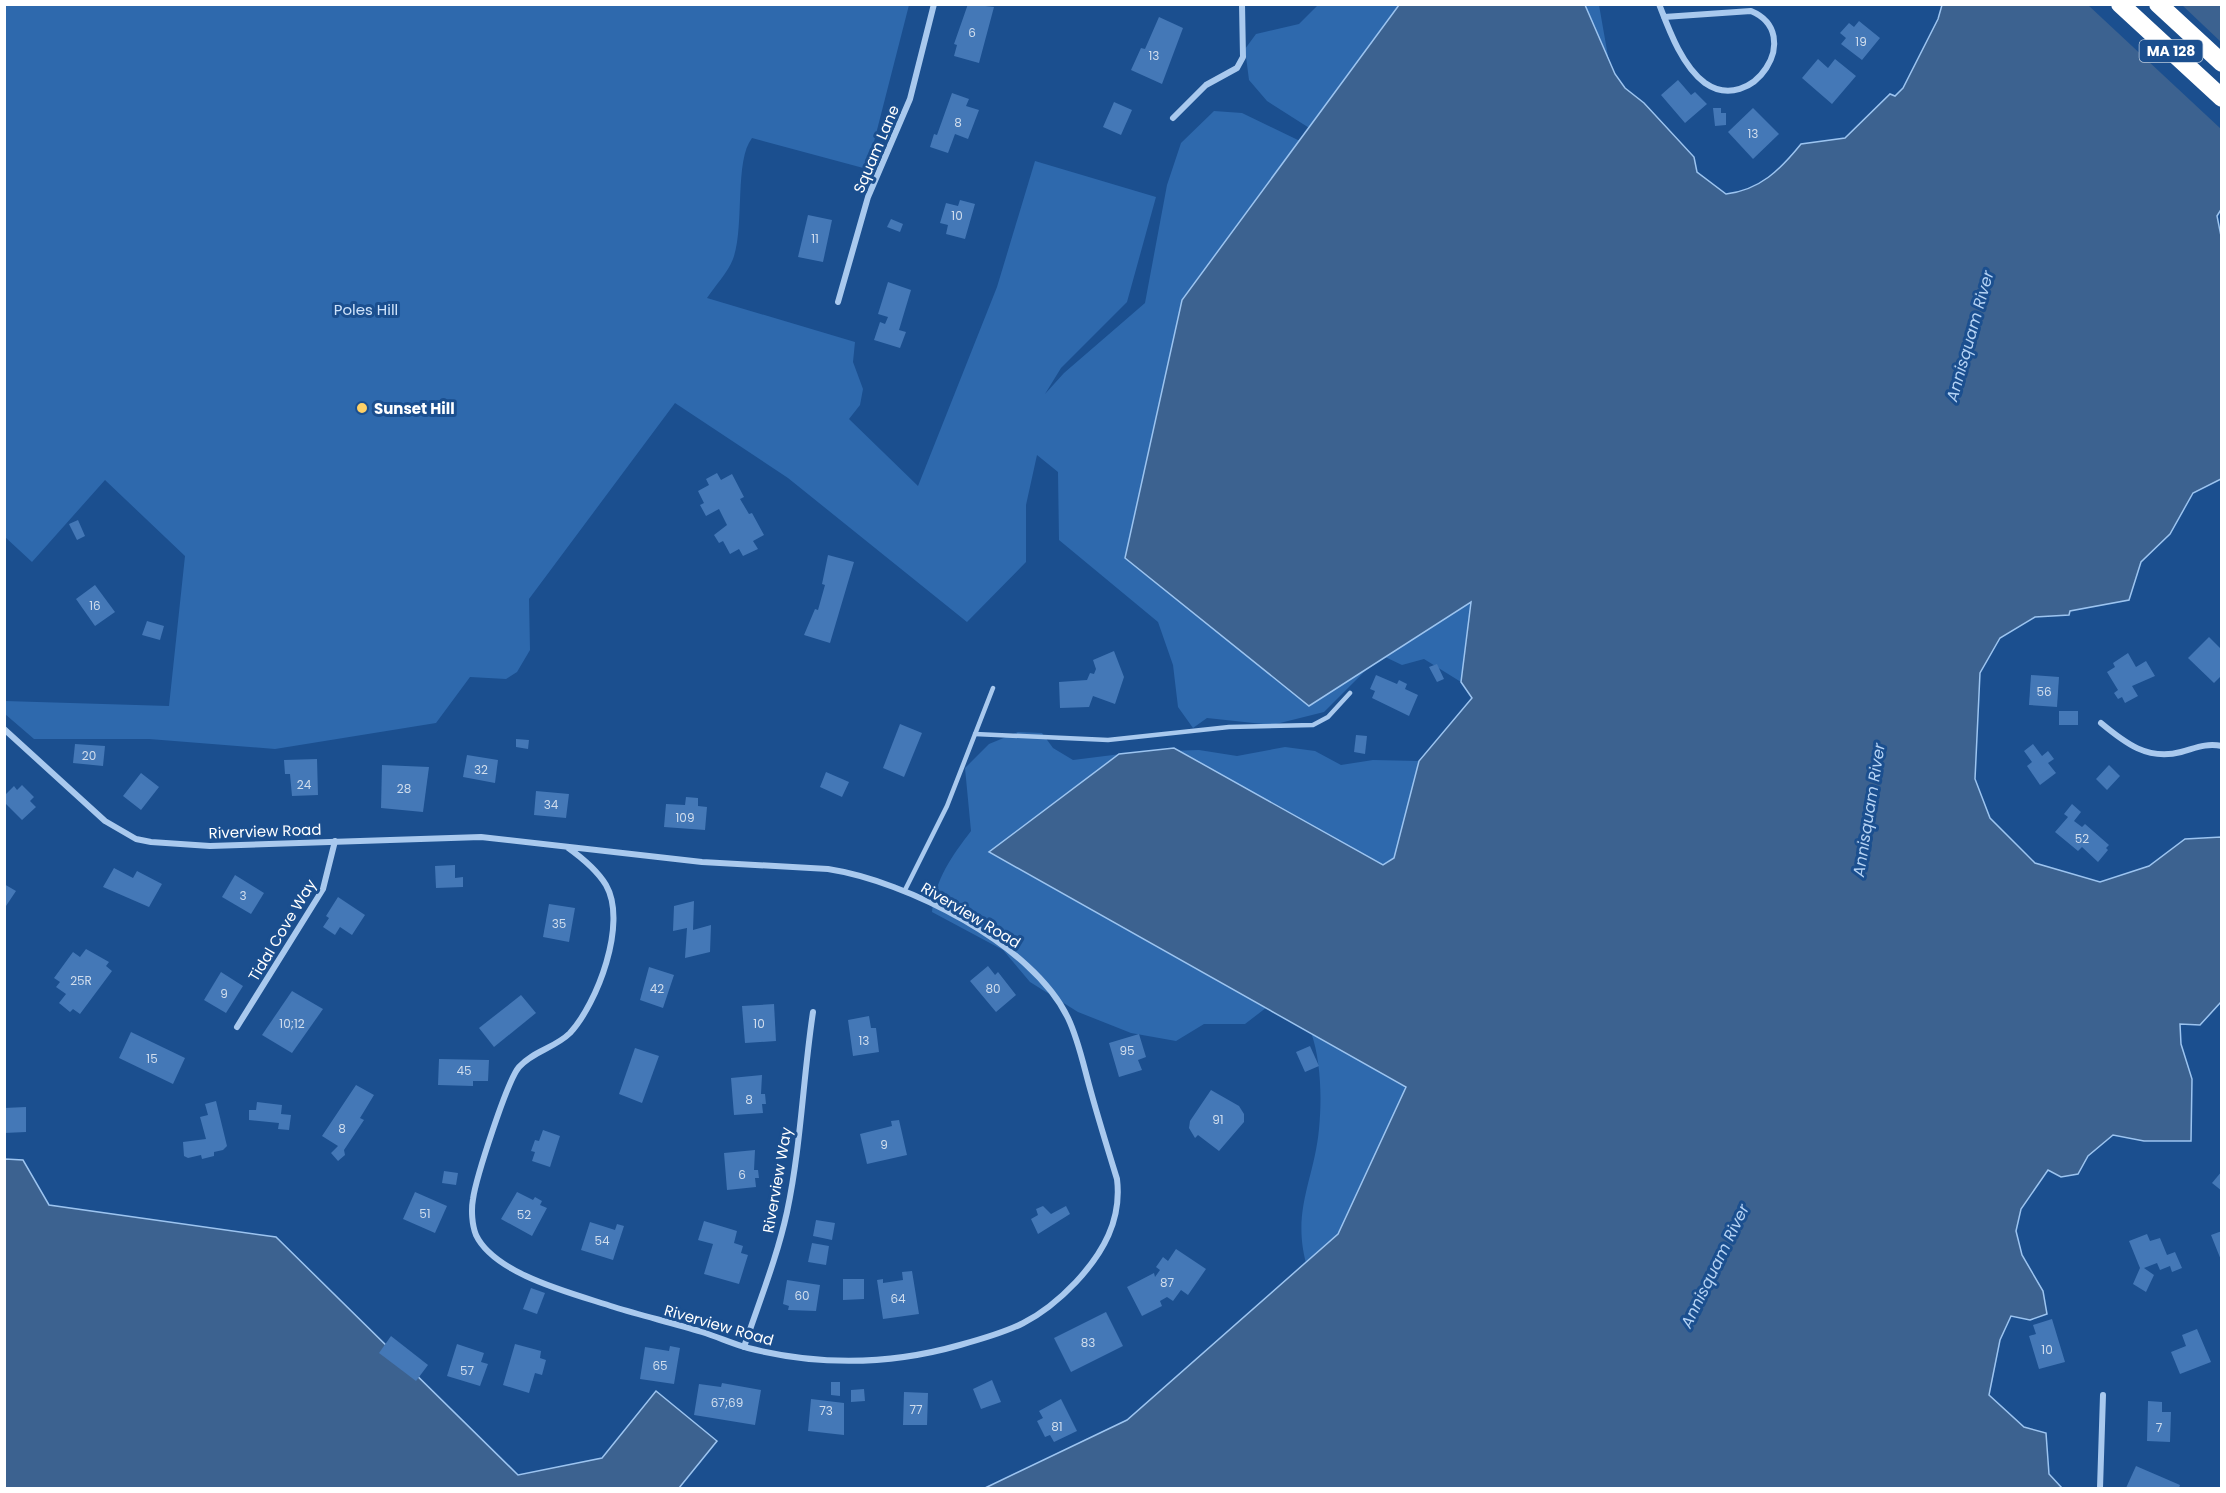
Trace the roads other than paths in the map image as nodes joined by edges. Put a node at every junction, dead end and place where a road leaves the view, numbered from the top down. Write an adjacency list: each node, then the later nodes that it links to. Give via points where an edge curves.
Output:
1 (934, 4): 10 (street, Squam Lane, via 910,99 868,197)
2 (1242, 4): 9 (street, via 1243,57 1237,68 1206,85)
3 (1659, 4): 6 (street)
4 (2120, 4): 8 (highway, MA 128)
5 (2158, 4): 7 (highway, MA 128)
6 (1664, 17): 6 (street, via 1751,10 1769,22 1775,36 1773,55 1749,85 1730,92 1720,90 1704,82 1688,63)
7 (2222, 63)
8 (2222, 98)
9 (1173, 118)
10 (838, 302)
11 (993, 688): 15 (lane)
12 (1350, 693): 15 (lane, via 1328,717 1313,725 1229,727 1108,740)
13 (2101, 723): 16 (street, via 2147,753 2169,755 2199,745)
14 (4, 729): 17 (street, Riverview Road, via 105,821 136,839 210,846)
15 (975, 734): 19 (lane, via 947,806)
16 (2222, 746)
17 (334, 841): 18 (street, Riverview Road, via 481,837); 21 (street, Tidal Cove Way, via 323,889)
18 (567, 847): 19 (street, Riverview Road, via 702,862 828,868); 22 (street, Riverview Road, via 606,886 612,902 606,961 589,1008 571,1032 519,1067 511,1081 472,1203 476,1234 499,1262 523,1274 595,1301)
19 (905, 890): 22 (street, Riverview Road, via 948,911 1010,950 1044,983 1068,1017 1117,1179 1116,1220 1096,1257 1072,1286 1021,1327 937,1352 885,1360 807,1359)
20 (813, 1012): 22 (street, Riverview Way, via 787,1212 773,1267)
21 (237, 1027)
22 (744, 1347)
23 (2103, 1395): 24 (street)
24 (2100, 1488)

